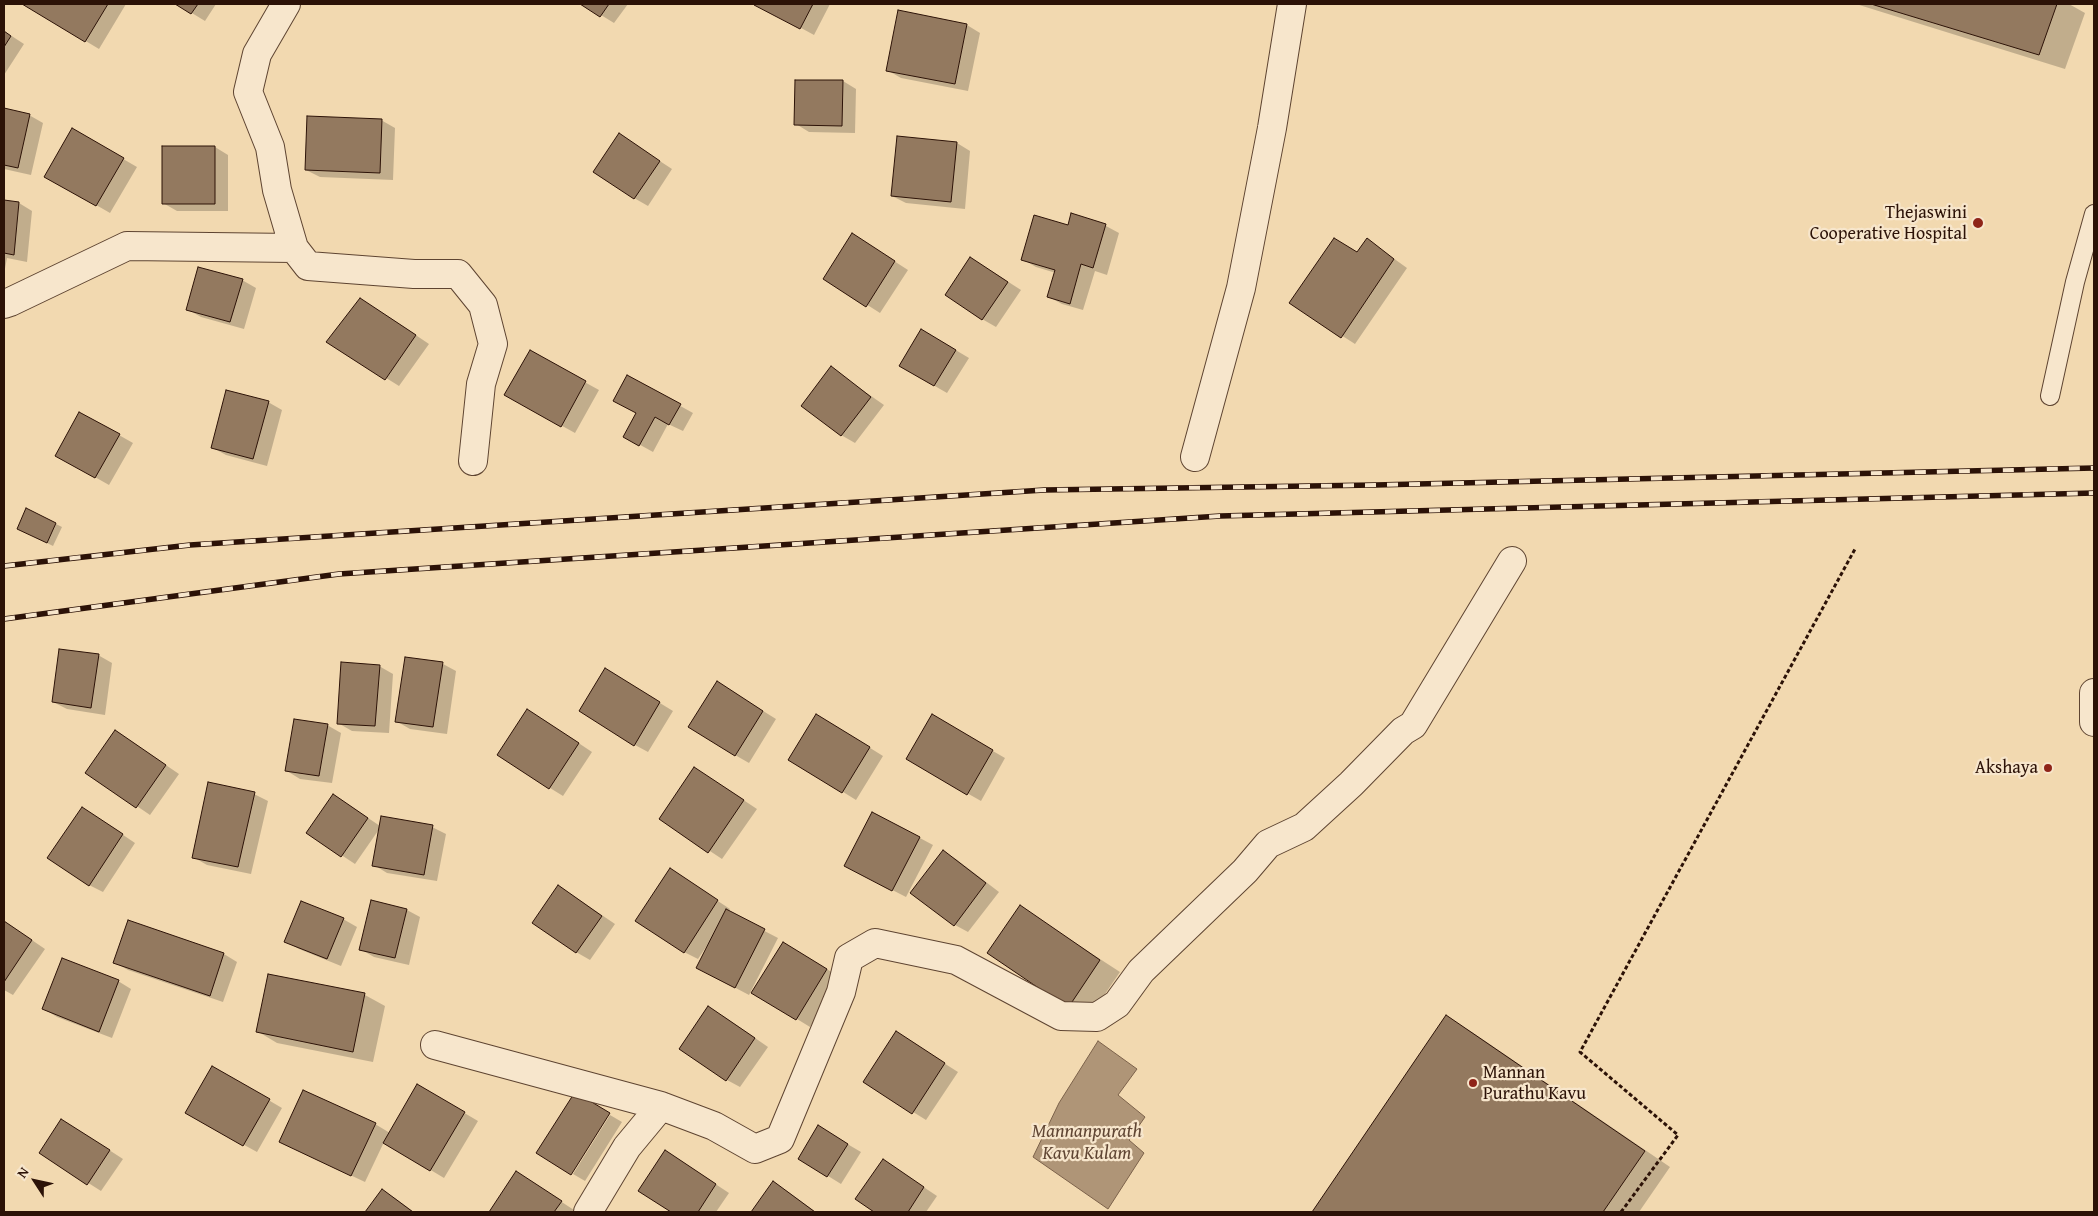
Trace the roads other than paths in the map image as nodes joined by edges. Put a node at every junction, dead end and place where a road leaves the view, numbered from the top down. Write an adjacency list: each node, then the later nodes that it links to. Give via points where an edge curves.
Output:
1 (286, 4): 4 (street, via 257,54 248,92 270,147 277,190)
2 (1292, 4): 7 (street, via 1241,288)
3 (2094, 214): 6 (lane)
4 (294, 248): 5 (street, via 127,246); 8 (street, via 308,266 458,274 483,305 493,344 481,384)
5 (4, 304)
6 (2050, 396)
7 (1195, 457)
8 (473, 461)
9 (1512, 561): 13 (street, via 1413,725 1304,827 1268,844 1238,878 1142,971 1117,1004 1097,1017 1061,1016 956,960 875,943 849,958 841,992 780,1139 755,1149 714,1126)
10 (2094, 693): 11 (street)
11 (2094, 722)
12 (436, 1045): 13 (street)
13 (661, 1106): 14 (street, via 627,1147)
14 (588, 1212)

